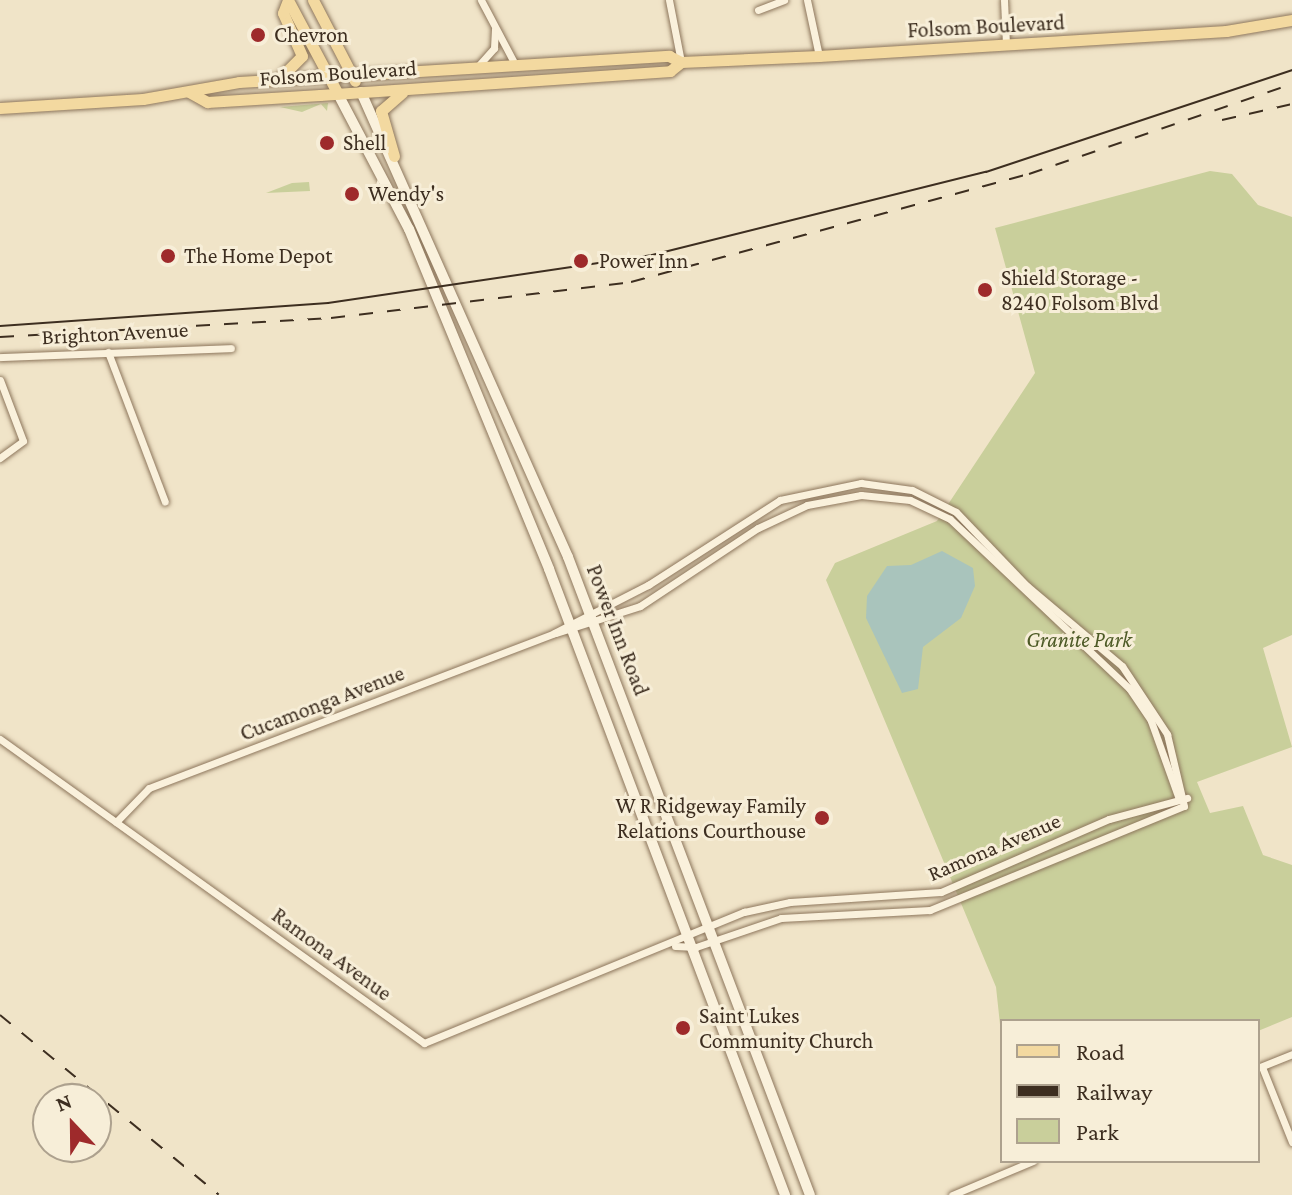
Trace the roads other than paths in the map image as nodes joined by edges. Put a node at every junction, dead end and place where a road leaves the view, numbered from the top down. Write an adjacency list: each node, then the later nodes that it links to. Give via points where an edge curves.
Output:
1 (288, 0): 17 (main road); 18 (main road, via 283,13 302,56 295,71)
2 (313, 0): 16 (main road)
3 (481, 0): 9 (street)
4 (669, 0): 13 (street)
5 (784, 0): 8 (street)
6 (807, 0): 12 (street)
7 (1004, 0): 11 (street)
8 (758, 10)
9 (494, 19): 14 (street); 15 (street, via 494,48)
10 (1292, 20): 11 (main road, Folsom Boulevard)
11 (1006, 44): 12 (main road, Folsom Boulevard)
12 (819, 56): 13 (main road, Folsom Boulevard)
13 (681, 62): 14 (main road, Folsom Boulevard, via 669,56); 19 (main road, Folsom Boulevard, via 670,71)
14 (516, 66): 15 (main road, Folsom Boulevard)
15 (474, 68): 16 (main road, Folsom Boulevard)
16 (352, 76): 17 (main road, Folsom Boulevard); 21 (main road)
17 (329, 77): 18 (main road, Folsom Boulevard); 22 (main road)
18 (269, 81): 20 (main road, Folsom Boulevard)
19 (415, 88): 21 (main road, Folsom Boulevard); 24 (main road, via 382,107)
20 (189, 92): 22 (main road, Folsom Boulevard, via 207,102); 23 (main road, Folsom Boulevard)
21 (361, 92): 22 (main road, Folsom Boulevard); 24 (main road, Power Inn Road)
22 (338, 94): 32 (main road, Power Inn Road, via 409,229)
23 (0, 108)
24 (394, 156): 31 (main road, Power Inn Road)
25 (231, 348): 26 (street, Brighton Avenue)
26 (108, 352): 27 (street, Brighton Avenue); 30 (street)
27 (0, 357)
28 (0, 380): 29 (street, via 23,441)
29 (0, 458)
30 (165, 502)
31 (590, 612): 32 (street, Cucamonga Avenue); 33 (main road, Power Inn Road); 38 (street, Cucamonga Avenue, via 648,585 780,500 861,483 924,493 956,512 1027,586 1122,666 1167,734)
32 (570, 621): 34 (main road, Power Inn Road); 35 (street, Cucamonga Avenue)
33 (595, 625): 34 (street, Cucamonga Avenue); 37 (street, Cucamonga Avenue, via 656,598 779,516 837,498 910,500 950,519 1129,688 1151,721); 40 (main road, Power Inn Road)
34 (574, 632): 35 (street, Cucamonga Avenue); 41 (main road, Power Inn Road)
35 (554, 633): 39 (street, Cucamonga Avenue, via 149,788)
36 (0, 739): 39 (street, Ramona Avenue)
37 (1177, 796): 38 (street, Cucamonga Avenue); 40 (street, Ramona Avenue, via 941,892 790,902)
38 (1186, 802): 42 (street, Ramona Avenue, via 930,910 781,918)
39 (116, 822): 43 (street, Ramona Avenue, via 424,1043)
40 (712, 925): 41 (street, Ramona Avenue); 42 (main road, Power Inn Road)
41 (691, 933): 43 (street, Ramona Avenue); 44 (main road, Power Inn Road)
42 (717, 938): 44 (street, Ramona Avenue); 50 (main road, Power Inn Road)
43 (675, 946): 44 (street, Ramona Avenue)
44 (696, 947): 49 (main road, Power Inn Road)
45 (1292, 1054): 46 (street)
46 (1260, 1067): 47 (street)
47 (1292, 1142)
48 (1028, 1163): 51 (street)
49 (785, 1195)
50 (810, 1195)
51 (952, 1195)

